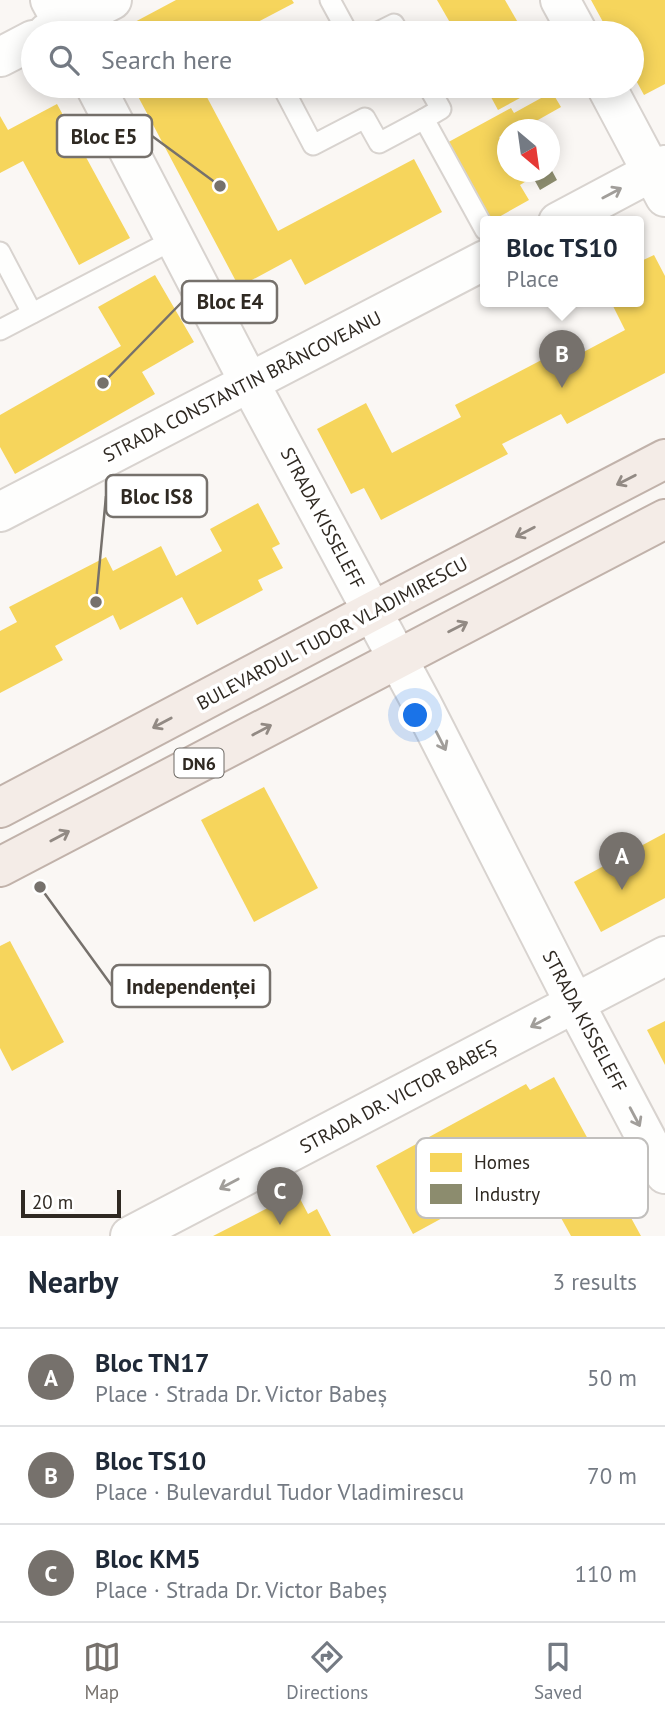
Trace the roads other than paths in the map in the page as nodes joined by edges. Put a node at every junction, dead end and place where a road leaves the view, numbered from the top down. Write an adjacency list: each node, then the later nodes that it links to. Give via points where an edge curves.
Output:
1 (112, 0): 4 (street)
2 (330, 0): 5 (lane)
3 (560, 0): 6 (street)
4 (64, 21)
5 (341, 21)
6 (571, 21)
7 (21, 44): 8 (street)
8 (0, 57)
9 (101, 98): 17 (street, STRADA KISSELEFF)
10 (288, 98): 13 (lane, via 313,145 365,118 379,142)
11 (435, 98): 13 (lane, via 441,109)
12 (613, 98): 14 (street)
13 (424, 118): 16 (lane)
14 (661, 178): 15 (street, one-way to 14)
15 (572, 216)
16 (480, 221)
17 (175, 239): 20 (lane); 22 (street, STRADA KISSELEFF)
18 (0, 252): 20 (lane)
19 (480, 263): 22 (street, STRADA CONSTANTIN BRÂNCOVEANU)
20 (32, 313): 21 (lane)
21 (0, 330)
22 (249, 382): 24 (street, STRADA CONSTANTIN BRÂNCOVEANU); 26 (street, STRADA KISSELEFF)
23 (665, 459): 26 (main road, BULEVARDUL TUDOR VLADIMIRESCU / DN6, one-way to 26)
24 (0, 512)
25 (665, 519): 27 (main road, DN6, one-way to 25)
26 (373, 611): 27 (street, STRADA KISSELEFF); 28 (main road, BULEVARDUL TUDOR VLADIMIRESCU / DN6, one-way to 28)
27 (397, 659): 29 (main road, DN6, one-way to 27); 31 (street, STRADA KISSELEFF, one-way to 31)
28 (0, 808)
29 (0, 867)
30 (665, 956): 31 (street, STRADA DR. VICTOR BABEȘ)
31 (575, 1004): 32 (street, STRADA KISSELEFF, one-way to 32); 35 (street, STRADA DR. VICTOR BABEȘ, one-way to 35)
32 (646, 1138)
33 (648, 1142): 34 (street, STRADA KISSELEFF, one-way to 34)
34 (665, 1174)
35 (130, 1236)

